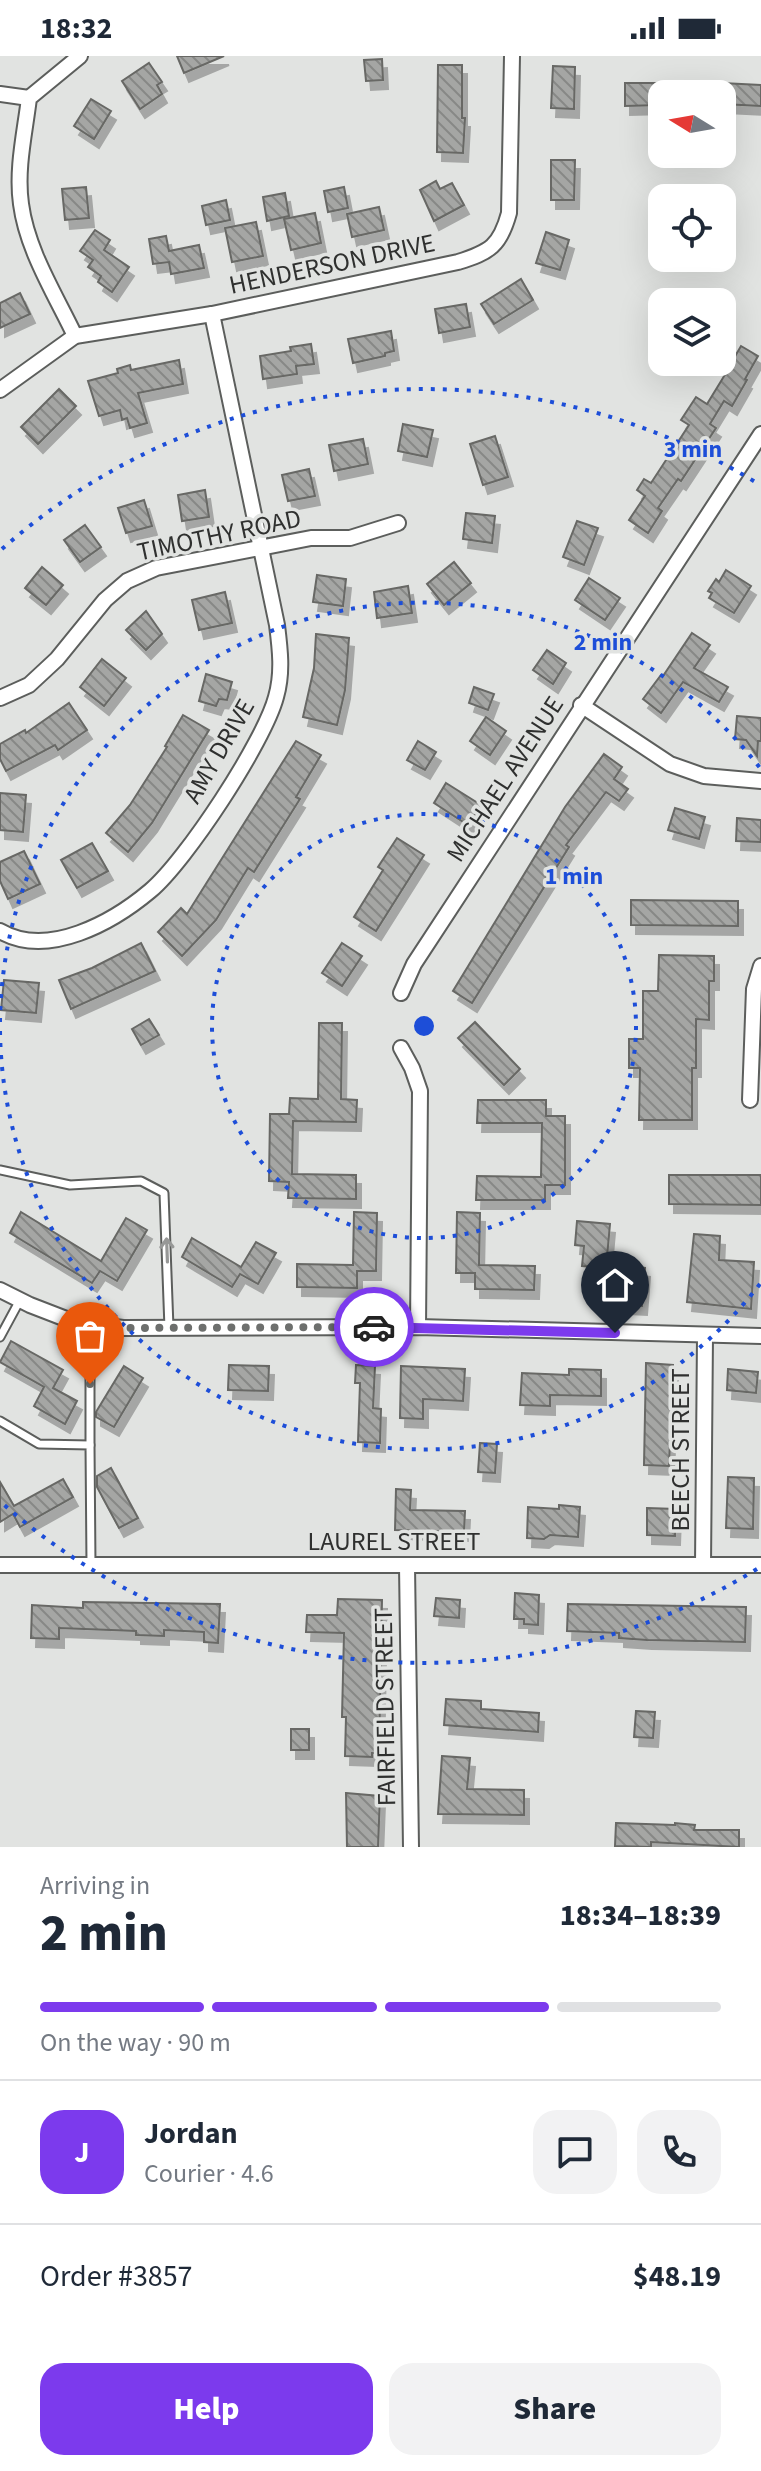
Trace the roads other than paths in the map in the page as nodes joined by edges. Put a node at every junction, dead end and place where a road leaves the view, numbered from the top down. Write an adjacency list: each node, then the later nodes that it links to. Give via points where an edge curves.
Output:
1 (80, 56): 4 (street)
2 (512, 56): 5 (street, HENDERSON DRIVE, via 509,213 502,237 484,254)
3 (0, 94): 4 (street)
4 (29, 98): 6 (street, via 21,205 32,247)
5 (212, 314): 6 (street, HENDERSON DRIVE); 10 (street, AMY DRIVE)
6 (75, 336): 7 (street, HENDERSON DRIVE)
7 (0, 390)
8 (761, 434): 12 (street, MICHAEL AVENUE)
9 (398, 523): 10 (street, TIMOTHY ROAD, via 350,538 311,538)
10 (261, 548): 11 (street, TIMOTHY ROAD, via 156,568 127,581 29,685); 14 (street, AMY DRIVE, via 282,665 264,729 213,812 152,889 119,913 51,940 10,937)
11 (0, 698)
12 (581, 705): 13 (street, via 670,764 704,776); 16 (street, MICHAEL AVENUE, via 414,964)
13 (761, 781)
14 (0, 931)
15 (761, 966): 18 (street, via 754,989)
16 (401, 993)
17 (401, 1048): 23 (street, via 420,1091)
18 (750, 1100)
19 (0, 1170): 24 (lane, one-way to 19, via 164,1193 141,1181 70,1185)
20 (0, 1290): 21 (street)
21 (20, 1300): 22 (street); 27 (lane)
22 (90, 1324): 24 (street); 29 (lane)
23 (418, 1327): 24 (street); 25 (street)
24 (169, 1328)
25 (705, 1336): 26 (street); 32 (street, BEECH STREET)
26 (761, 1336)
27 (0, 1337)
28 (0, 1421): 29 (lane, via 39,1444)
29 (90, 1445): 31 (lane)
30 (0, 1565): 31 (street, LAUREL STREET)
31 (91, 1565): 34 (street, LAUREL STREET)
32 (703, 1565): 33 (street, LAUREL STREET); 34 (street, LAUREL STREET)
33 (761, 1565)
34 (407, 1566): 35 (street, FAIRFIELD STREET)
35 (411, 1847)

